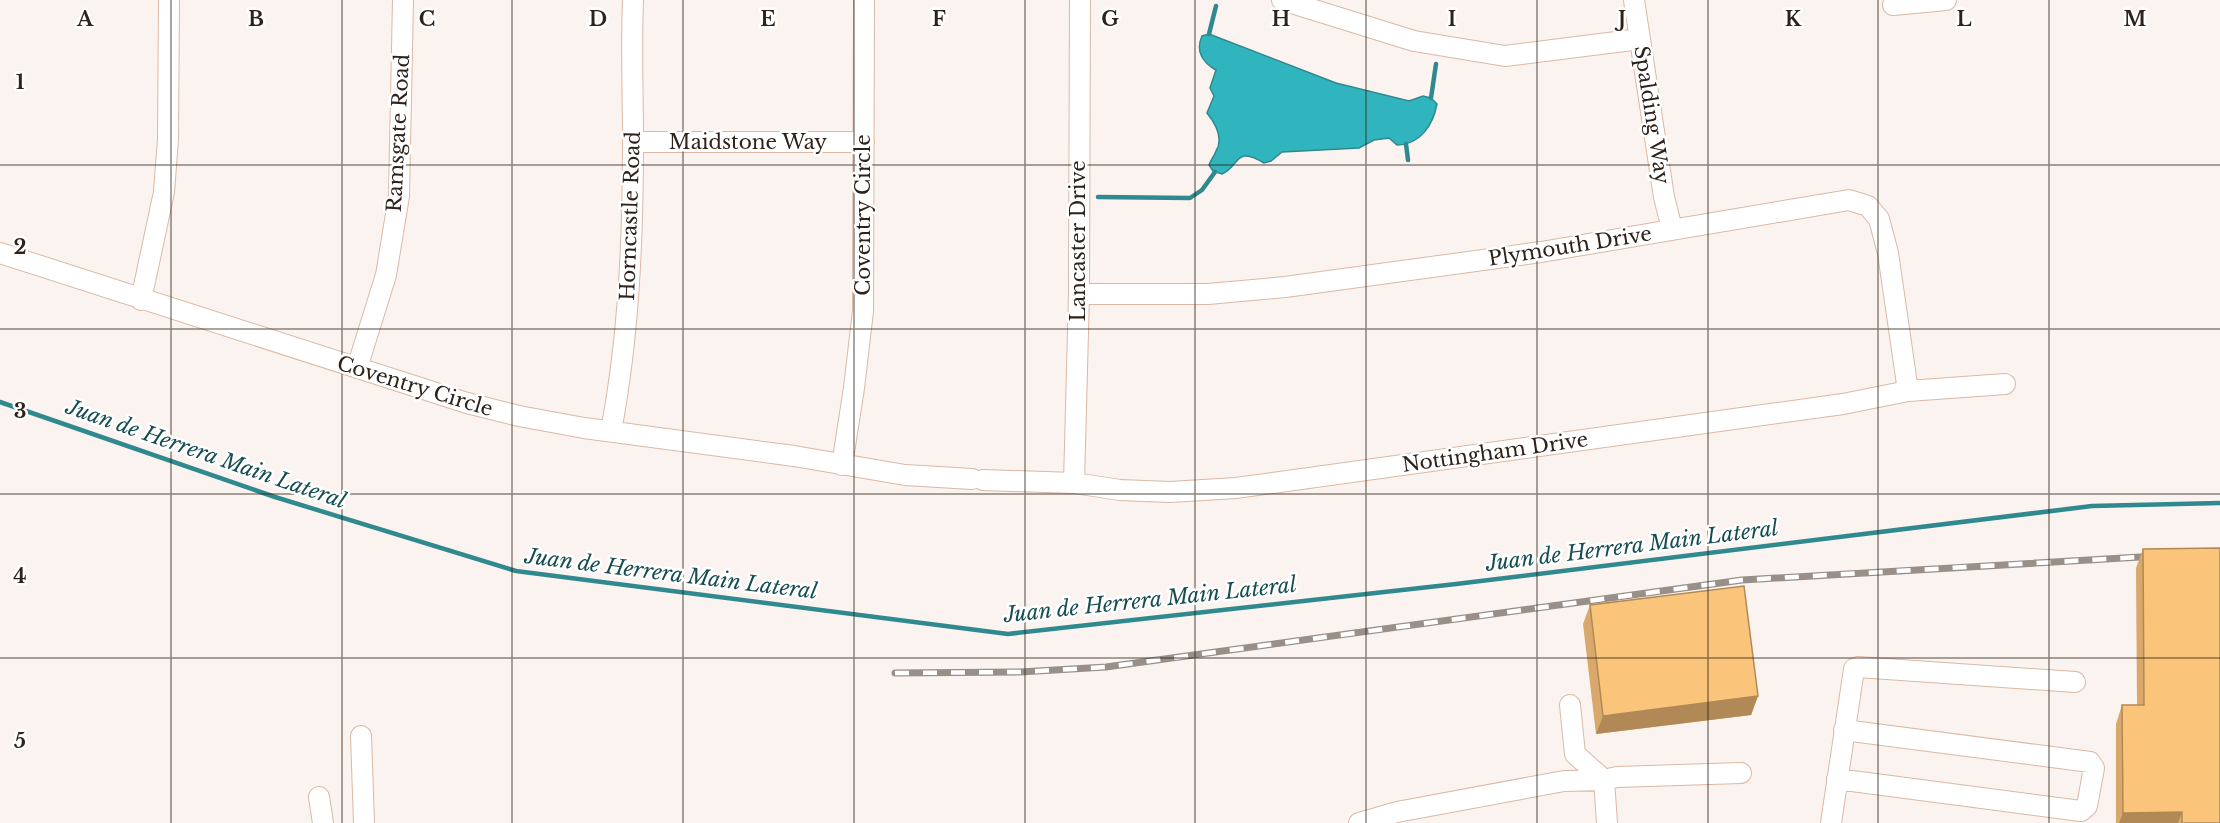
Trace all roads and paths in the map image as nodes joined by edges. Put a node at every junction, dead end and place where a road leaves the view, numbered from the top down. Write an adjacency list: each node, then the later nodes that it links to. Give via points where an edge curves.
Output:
1 (169, 0): 16 (street, via 164,192)
2 (403, 0): 17 (street, Ramsgate Road, via 399,196 386,275)
3 (633, 0): 11 (street, Horncastle Road)
4 (864, 0): 12 (street, Coventry Circle)
5 (1080, 0): 15 (street, Lancaster Drive)
6 (1282, 0): 10 (street, via 1414,41 1505,56)
7 (1634, 0): 10 (street, Spalding Way)
8 (1946, 0): 9 (street)
9 (1893, 5)
10 (1640, 39): 13 (street, Spalding Way)
11 (633, 142): 12 (street, Maidstone Way); 20 (street, Horncastle Road, via 624,345)
12 (864, 142): 21 (street, Coventry Circle, via 862,311)
13 (1672, 229): 15 (street, Plymouth Drive, via 1540,252 1285,287 1208,294); 19 (street, Plymouth Drive, via 1850,200 1868,206 1879,219 1888,253)
14 (0, 254): 16 (street, Coventry Circle)
15 (1079, 294): 23 (street, Lancaster Drive)
16 (141, 300): 17 (street, Coventry Circle)
17 (357, 368): 20 (street, Coventry Circle, via 467,404)
18 (2005, 384): 19 (street, Nottingham Drive)
19 (1908, 391): 23 (street, Nottingham Drive, via 1843,405 1236,488 1170,492)
20 (611, 431): 21 (street, Coventry Circle)
21 (842, 465): 22 (street, Coventry Circle)
22 (905, 475): 23 (street, Nottingham Drive)
23 (1074, 483)
24 (2075, 682): 26 (street, via 1858,667 1852,673)
25 (1570, 705): 30 (street, via 1575,754)
26 (1844, 730): 29 (street); 29 (street, via 2090,762 2094,768 2087,806 2081,811)
27 (361, 736): 33 (street)
28 (1741, 773): 30 (street)
29 (1837, 779): 36 (street)
30 (1604, 780): 34 (street, via 1564,781 1397,812); 35 (street)
31 (320, 797): 32 (street)
32 (323, 823)
33 (364, 823)
34 (1359, 823)
35 (1607, 823)
36 (1831, 823)

